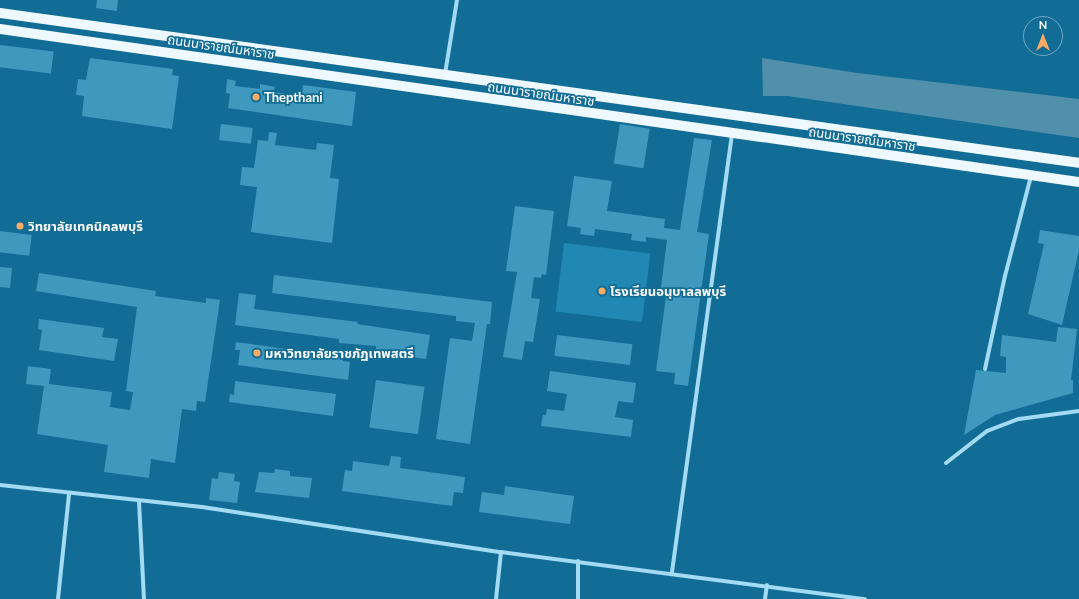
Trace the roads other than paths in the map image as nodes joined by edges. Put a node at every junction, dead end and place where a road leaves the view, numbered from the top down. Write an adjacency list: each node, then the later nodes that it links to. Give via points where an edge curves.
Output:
1 (457, 0): 4 (street)
2 (0, 12): 4 (main road, ถนนนารายณ์มหาราช)
3 (0, 29): 5 (main road, ถนนนารายณ์มหาราช)
4 (445, 75): 6 (main road, ถนนนารายณ์มหาราช)
5 (732, 135): 7 (main road, ถนนนารายณ์มหาราช); 17 (street)
6 (1079, 163)
7 (1031, 176): 8 (main road, ถนนนารายณ์มหาราช); 9 (street, via 1005,276)
8 (1079, 182)
9 (985, 369)
10 (1079, 411): 11 (street, via 1019,419 994,429)
11 (946, 463)
12 (0, 485): 13 (street)
13 (69, 494): 14 (street); 19 (street)
14 (139, 501): 15 (street, via 202,507); 20 (street)
15 (501, 552): 16 (street); 21 (street)
16 (578, 561): 17 (street); 22 (street)
17 (672, 572): 18 (street)
18 (767, 585): 23 (street); 24 (street)
19 (58, 599)
20 (144, 599)
21 (496, 599)
22 (578, 599)
23 (765, 599)
24 (865, 599)

